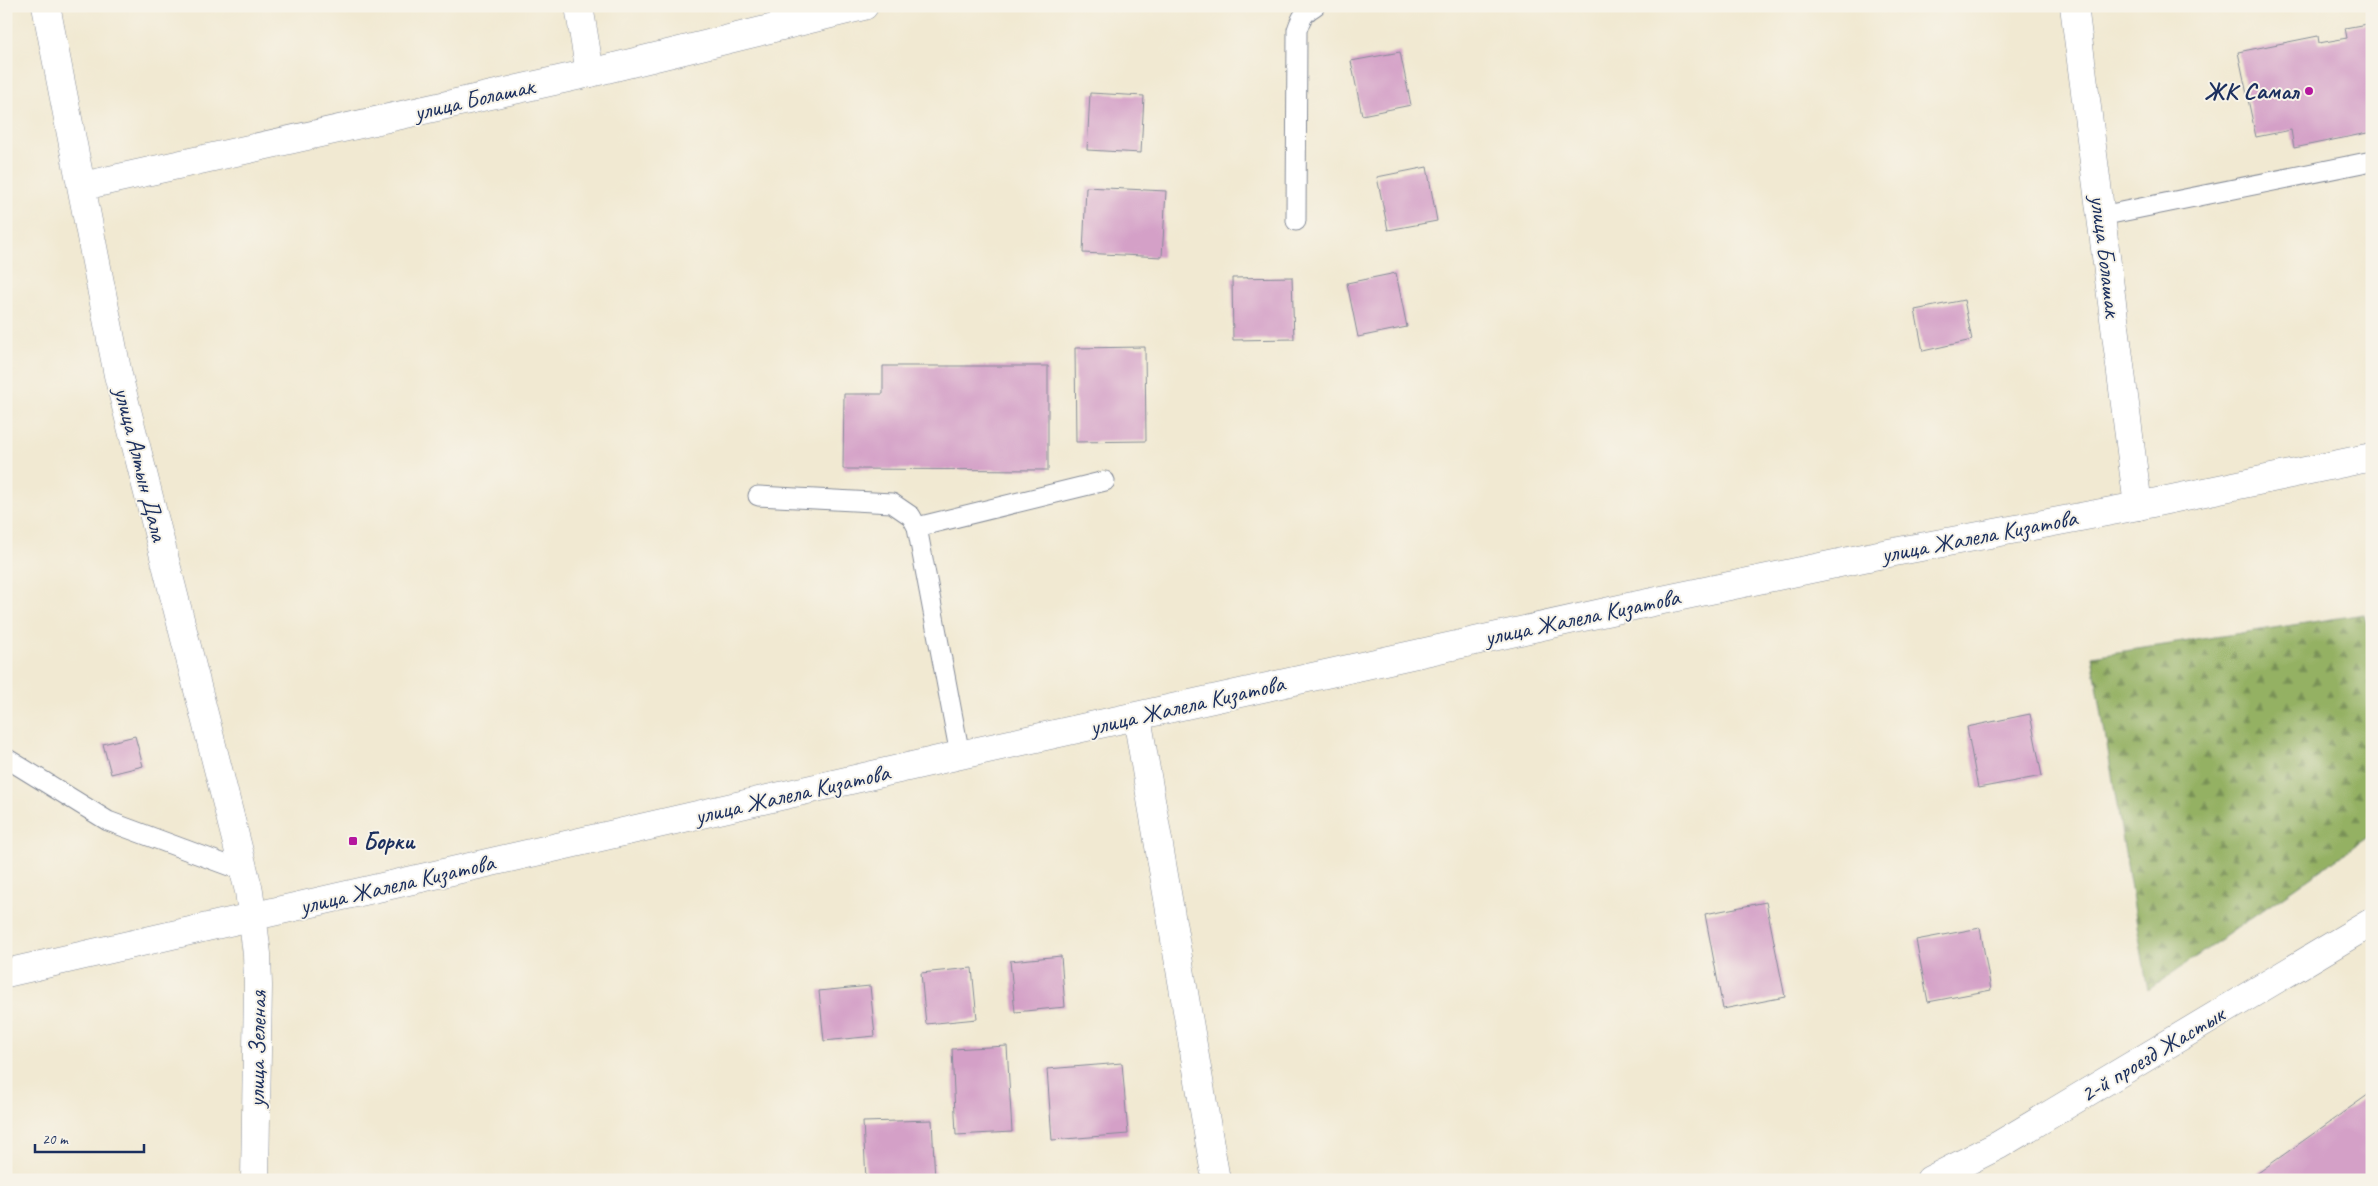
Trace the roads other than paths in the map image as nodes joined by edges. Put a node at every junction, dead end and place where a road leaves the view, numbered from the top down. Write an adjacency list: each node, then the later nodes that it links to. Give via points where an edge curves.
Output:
1 (46, 6): 8 (street, улица Алтын Дала)
2 (579, 6): 6 (street)
3 (864, 6): 6 (street, улица Болашак)
4 (1315, 6): 10 (lane, via 1300,18 1297,30)
5 (2074, 6): 9 (street, улица Болашак)
6 (590, 73): 8 (street, улица Болашак)
7 (2372, 161): 9 (lane)
8 (83, 186): 19 (street, улица Алтын Дала, via 118,375)
9 (2101, 216): 14 (street, улица Болашак)
10 (1296, 222)
11 (2372, 456): 14 (street, улица Жалела Кизатова)
12 (1105, 481): 15 (lane)
13 (758, 496): 15 (lane, via 892,503 904,508)
14 (2138, 506): 16 (street, улица Жалела Кизатова, via 1624,608)
15 (917, 527): 17 (lane)
16 (1137, 717): 17 (street, улица Жалела Кизатова); 24 (street)
17 (960, 755): 20 (street, улица Жалела Кизатова)
18 (6, 758): 19 (lane, via 108,821)
19 (244, 871): 20 (street, улица Алтын Дала)
20 (252, 918): 22 (street, улица Жалела Кизатова); 23 (street, улица Зеленая, via 258,986)
21 (2372, 922): 25 (street, 2-й проезд Жастык, via 1999,1145)
22 (6, 972)
23 (254, 1180)
24 (1216, 1180)
25 (1930, 1180)

